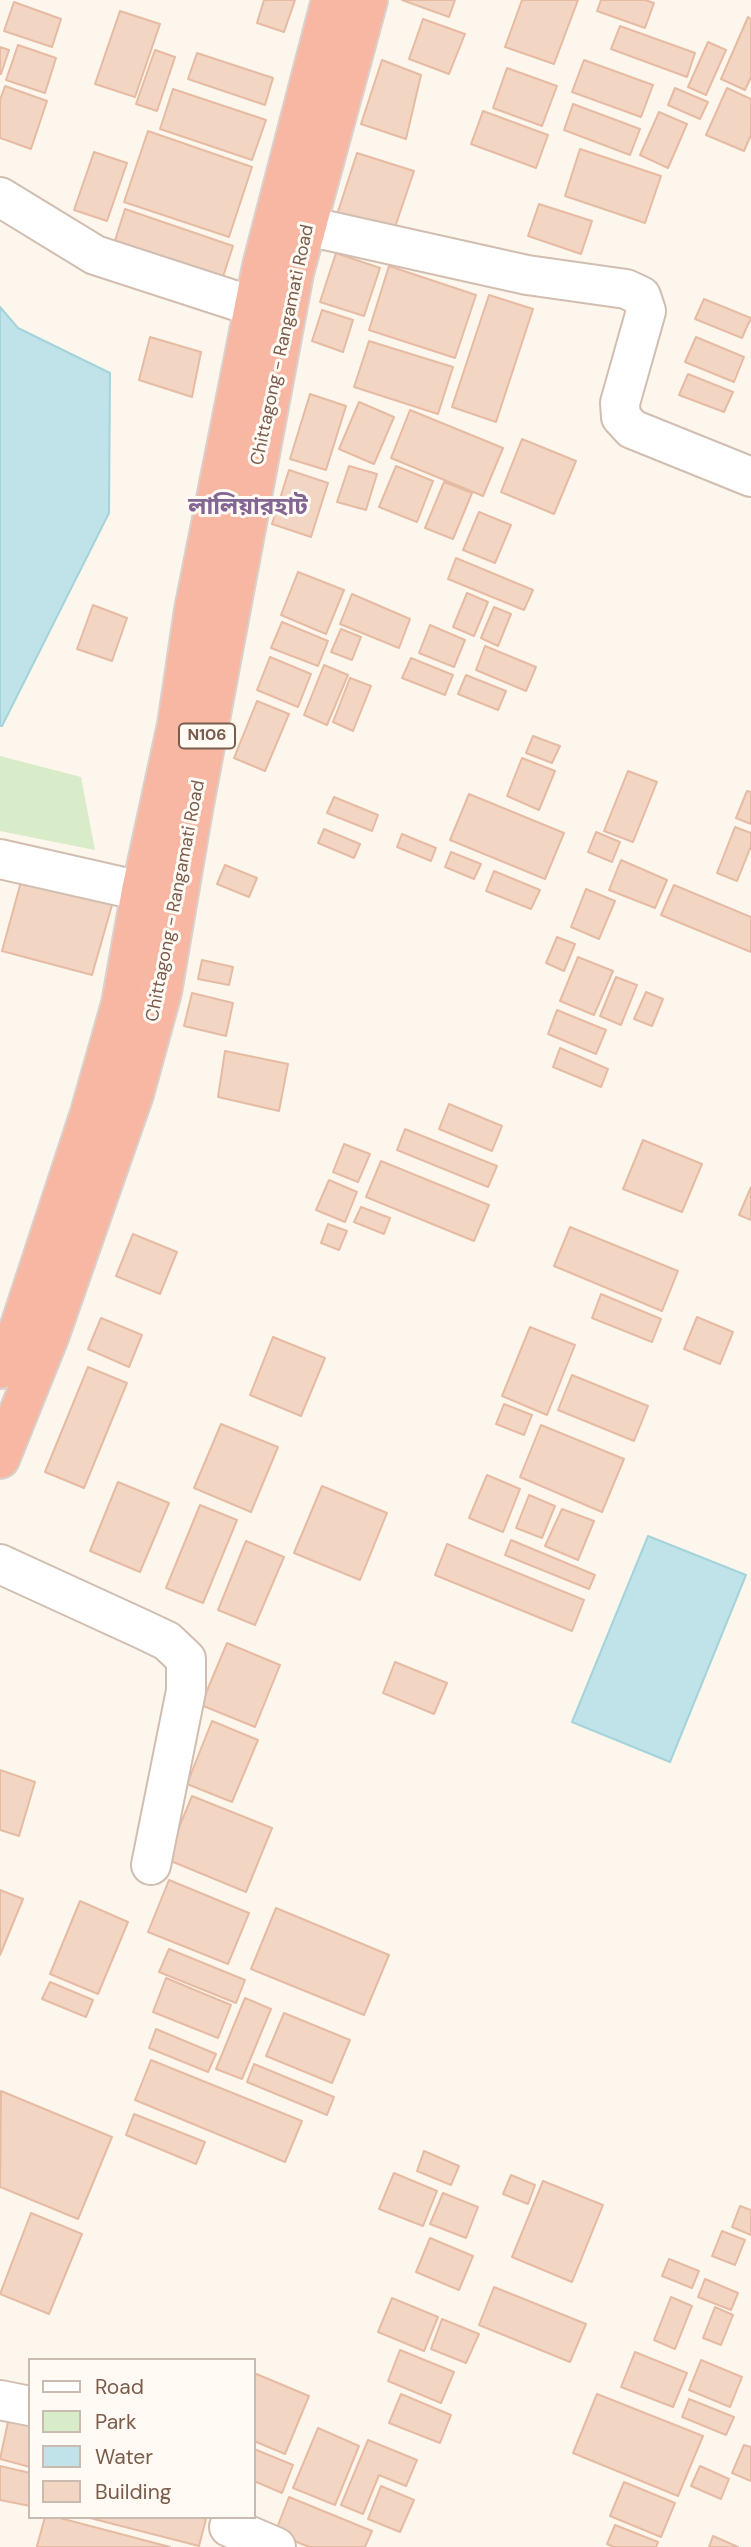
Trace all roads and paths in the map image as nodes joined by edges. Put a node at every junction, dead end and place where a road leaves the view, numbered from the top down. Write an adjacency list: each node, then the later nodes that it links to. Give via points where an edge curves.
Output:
1 (331, 0): 5 (highway, Chittagong - Rangamati Road / N106, via 322,27)
2 (368, 0): 4 (highway, Chittagong - Rangamati Road / N106)
3 (0, 197): 6 (street, via 95,255)
4 (307, 226): 5 (highway, Chittagong - Rangamati Road / N106); 7 (street, via 527,275 626,289 641,296 646,311 620,403 621,417 632,429)
5 (278, 269): 6 (highway, Chittagong - Rangamati Road / N106); 11 (highway, Chittagong - Rangamati Road / N106, via 208,730 162,992 134,1094 49,1337)
6 (255, 307): 9 (highway, Chittagong - Rangamati Road / N106, via 194,610 177,725)
7 (751, 477)
8 (0, 859): 9 (street)
9 (141, 891): 10 (highway, Chittagong - Rangamati Road / N106, via 121,1004 90,1113 20,1326)
10 (0, 1369)
11 (0, 1459)
12 (0, 1564): 13 (street, via 167,1641 186,1659 186,1691)
13 (151, 1865)
14 (0, 2400): 15 (street)
15 (28, 2406)
16 (229, 2527): 17 (street)
17 (276, 2547)

